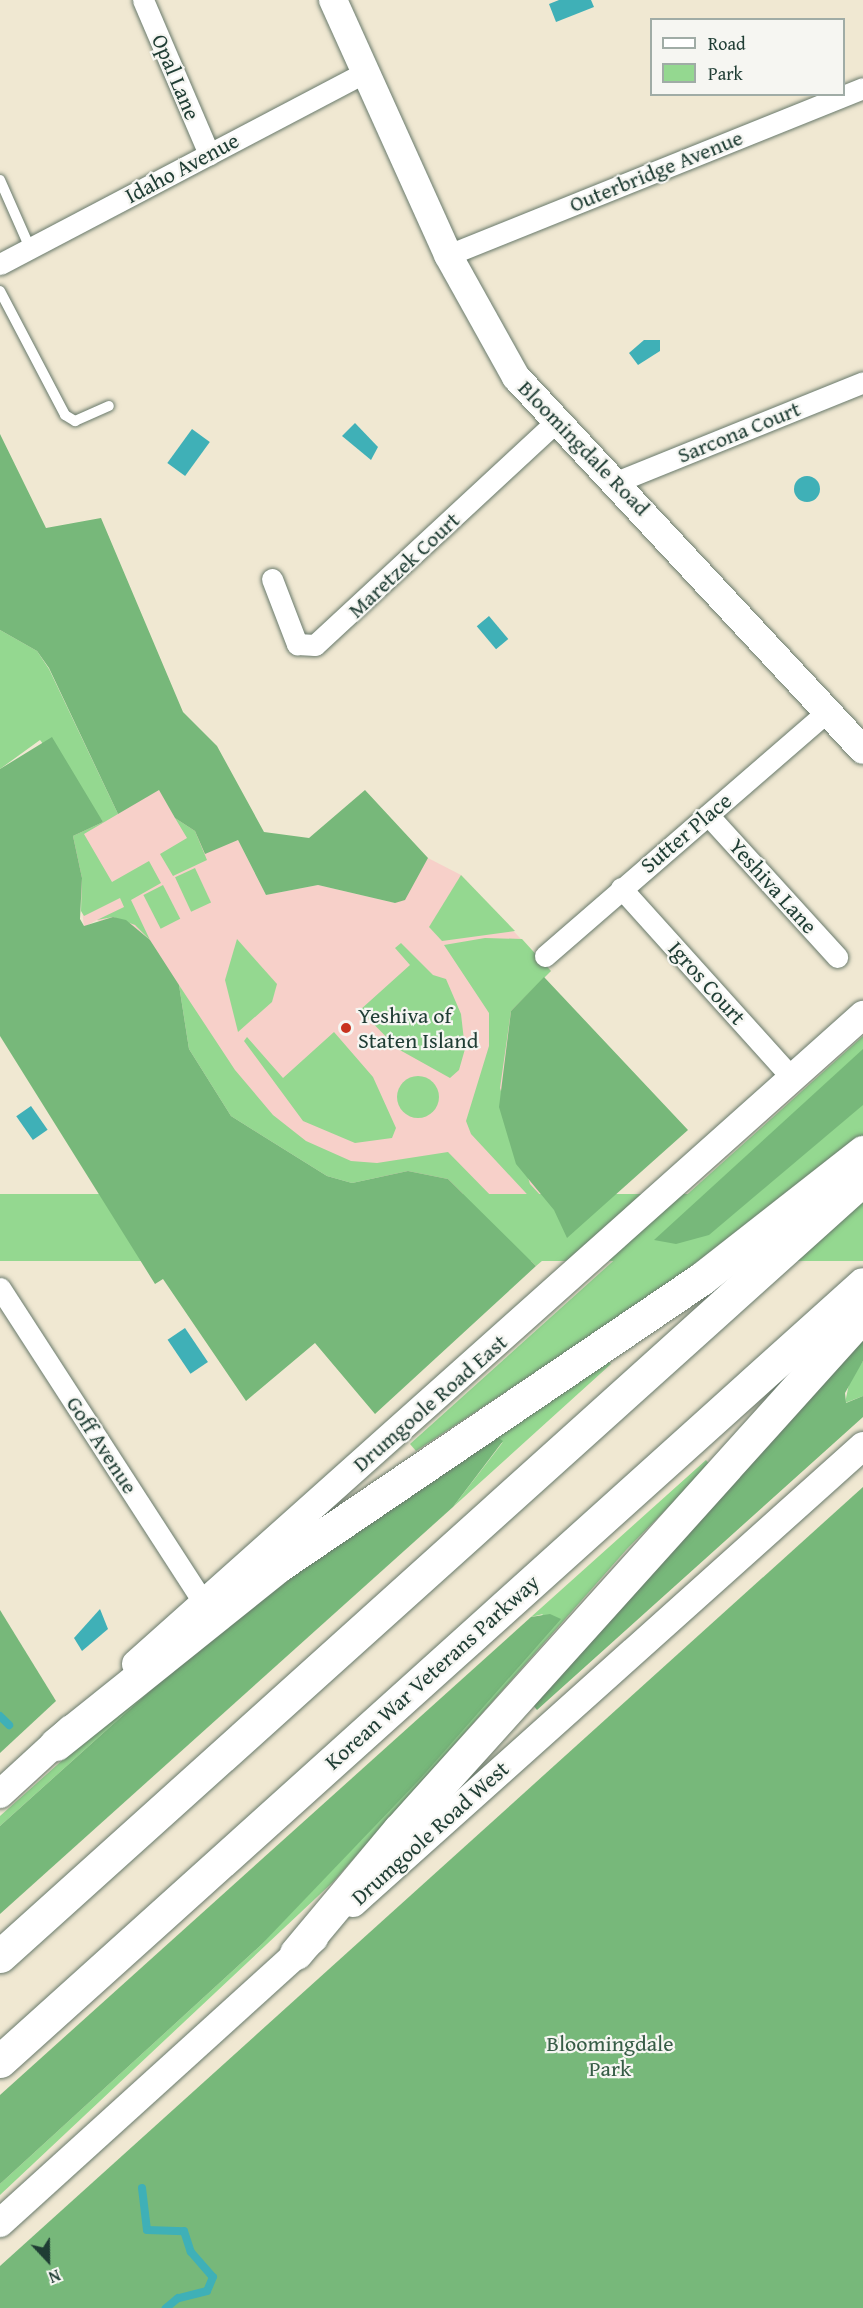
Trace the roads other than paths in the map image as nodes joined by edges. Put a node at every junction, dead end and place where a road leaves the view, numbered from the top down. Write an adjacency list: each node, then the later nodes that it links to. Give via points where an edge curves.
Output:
1 (142, 0): 7 (street, Opal Lane)
2 (333, 0): 3 (street, Bloomingdale Road)
3 (364, 73): 7 (street, Idaho Avenue); 10 (street, Bloomingdale Road)
4 (863, 88): 5 (street, Outerbridge Avenue)
5 (845, 95)
6 (843, 96): 10 (street, Outerbridge Avenue)
7 (209, 154): 9 (street, Idaho Avenue)
8 (0, 180): 9 (lane)
9 (30, 248): 11 (street, Idaho Avenue)
10 (448, 255): 15 (street, Bloomingdale Road, via 483,326)
11 (0, 264)
12 (0, 291): 14 (lane, via 65,415 75,422)
13 (863, 382): 16 (street, Sarcona Court)
14 (109, 406)
15 (555, 423): 16 (street, Bloomingdale Road); 17 (street, Maretzek Court, via 315,645 297,644)
16 (616, 482): 18 (street, Bloomingdale Road)
17 (272, 579)
18 (828, 711): 19 (street, Bloomingdale Road); 20 (street, Sutter Place)
19 (863, 750)
20 (708, 814): 21 (street, Sutter Place); 23 (street, Yeshiva Lane)
21 (621, 888): 22 (street, Sutter Place); 25 (street, Igros Court)
22 (545, 956)
23 (837, 957)
24 (863, 1015): 25 (street, Drumgoole Road East)
25 (792, 1078): 32 (street, Drumgoole Road East)
26 (863, 1152): 33 (highway, via 701,1279 278,1566)
27 (863, 1179): 36 (highway)
28 (863, 1284): 37 (highway, Korean War Veterans Parkway)
29 (0, 1288): 32 (street, Goff Avenue)
30 (863, 1315): 35 (highway, via 399,1830)
31 (863, 1446): 35 (street, Drumgoole Road West)
32 (203, 1602): 33 (street, Drumgoole Road East)
33 (56, 1744): 34 (street, Drumgoole Road East)
34 (0, 1794)
35 (297, 1953): 38 (street, Drumgoole Road West)
36 (0, 1956)
37 (0, 2061)
38 (0, 2223)

